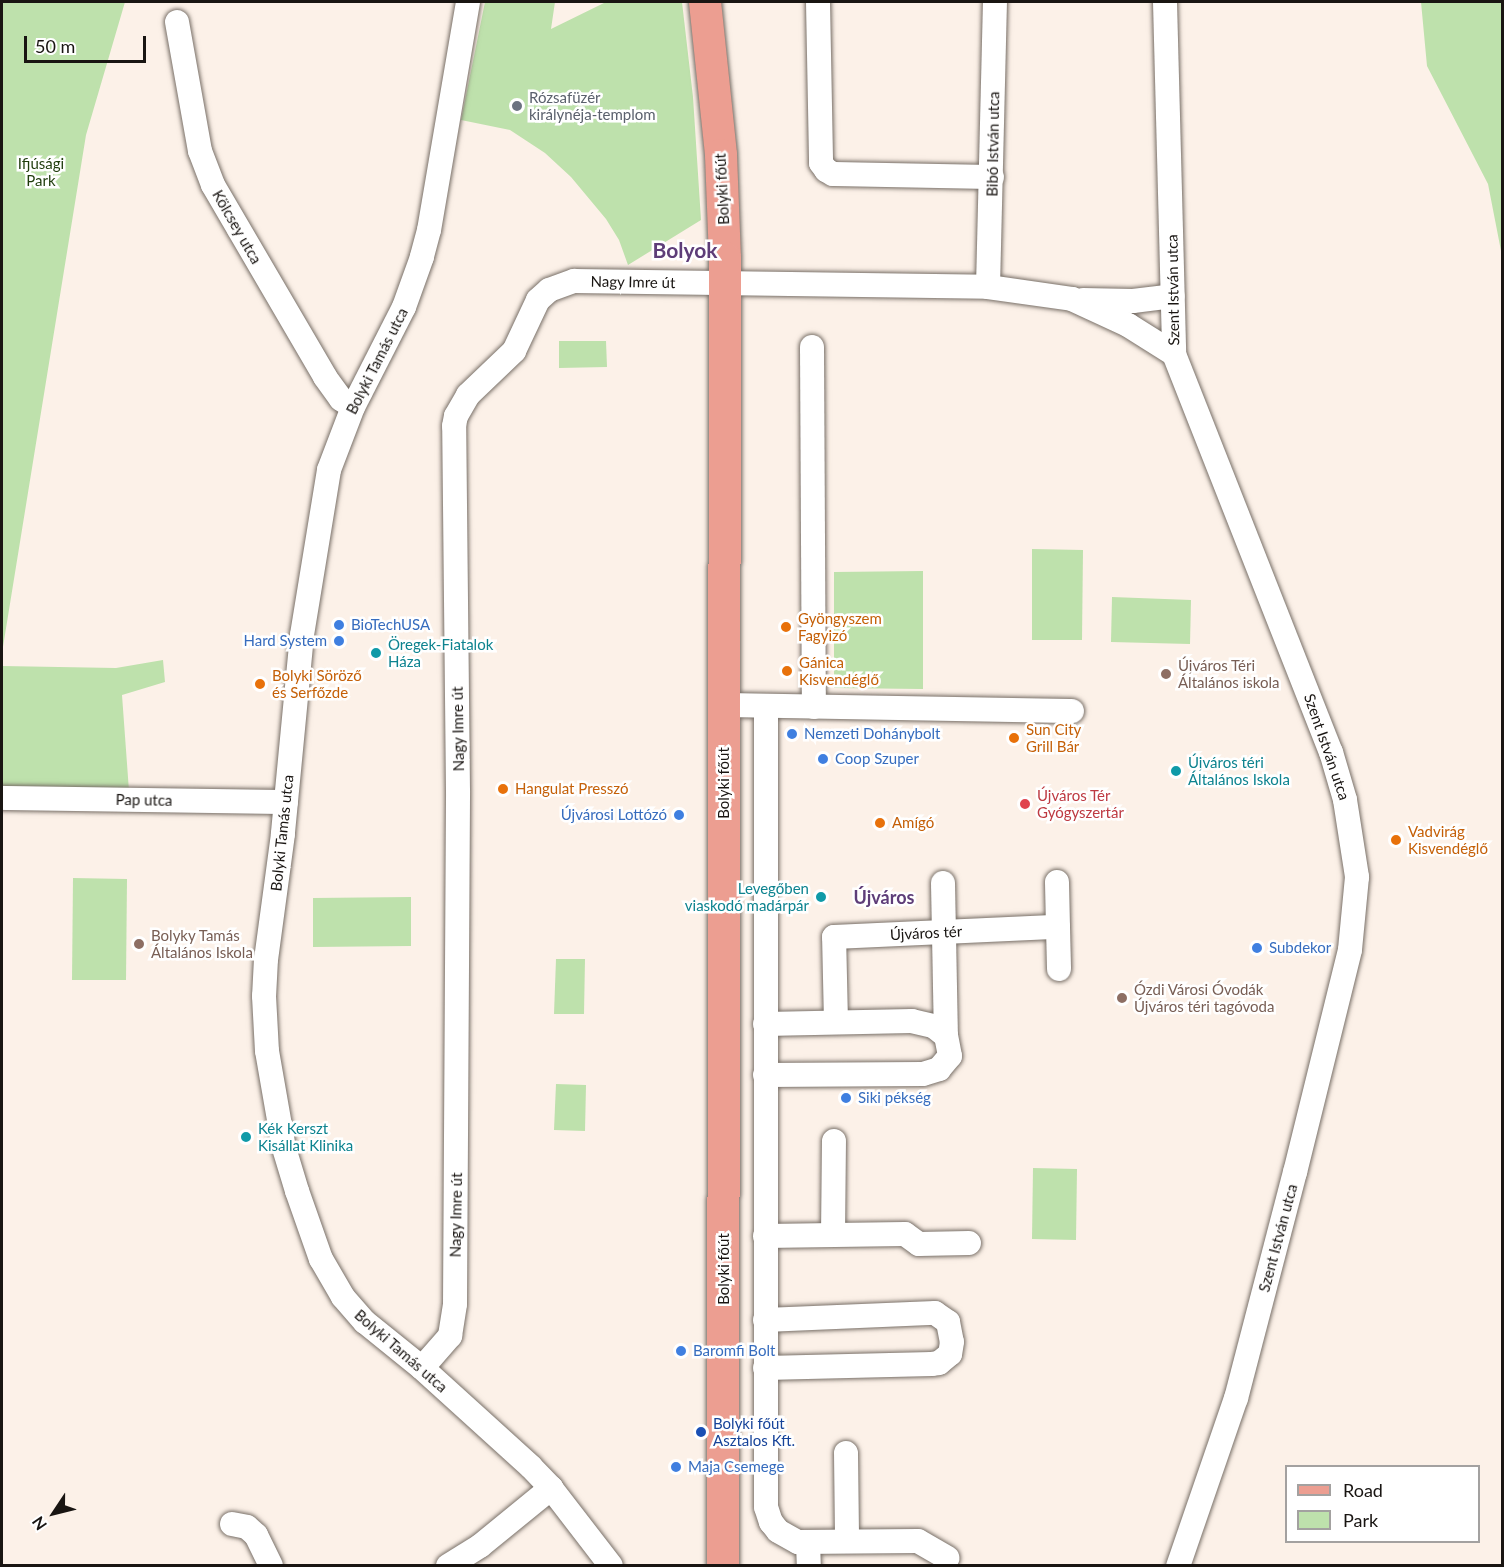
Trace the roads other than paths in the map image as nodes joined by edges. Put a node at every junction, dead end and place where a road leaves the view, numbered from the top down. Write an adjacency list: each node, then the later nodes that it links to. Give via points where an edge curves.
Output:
1 (468, 2): 14 (street, Bolyki Tamás utca, via 422,257 393,332)
2 (705, 2): 8 (main road, Bolyki főút, via 721,155)
3 (818, 2): 7 (street, via 822,163 826,170 833,174)
4 (995, 2): 7 (street, Bibó István utca)
5 (1165, 2): 10 (street, Szent István utca)
6 (177, 22): 14 (street, Kölcsey utca, via 200,151 213,185 325,377 341,399)
7 (992, 177): 9 (street, Bibó István utca)
8 (725, 284): 9 (street, Nagy Imre út); 15 (main road, Bolyki főút); 35 (street, Nagy Imre út, via 561,284 538,300 514,351 468,395 456,416 455,1304 450,1336)
9 (988, 287): 11 (street, Nagy Imre út)
10 (1173, 296): 11 (street, via 1133,301); 13 (street, Szent István utca)
11 (1072, 299): 13 (street, via 1128,325)
12 (812, 346): 17 (street)
13 (1174, 354): 47 (street, Szent István utca, via 1331,752 1345,800 1357,877 1350,950 1292,1183 1236,1398)
14 (353, 407): 20 (street, Bolyki Tamás utca, via 334,452 323,506 302,635)
15 (724, 705): 16 (street); 46 (main road, Bolyki főút)
16 (766, 706): 17 (street); 27 (street)
17 (814, 706): 18 (street)
18 (1072, 711)
19 (2, 798): 20 (street, Pap utca)
20 (286, 802): 35 (street, Bolyki Tamás utca, via 264,996 271,1085 284,1148 331,1279 365,1322)
21 (1057, 882): 23 (street)
22 (943, 883): 24 (street)
23 (1058, 927): 24 (street, Újváros tér); 25 (street)
24 (944, 932): 26 (street, Újváros tér, via 834,937); 28 (street)
25 (1059, 969)
26 (836, 1022): 27 (street); 28 (street, via 912,1021 933,1026)
27 (765, 1024): 29 (street)
28 (946, 1036): 29 (street, via 950,1056 939,1069 923,1074)
29 (765, 1075): 32 (street)
30 (834, 1141): 31 (street)
31 (833, 1235): 32 (street); 33 (street, via 905,1234 919,1245)
32 (765, 1236): 34 (street)
33 (969, 1243)
34 (765, 1320): 36 (street); 36 (street, via 935,1313 948,1322 952,1342 950,1354 932,1364)
35 (422, 1368): 38 (street, Bolyki Tamás utca)
36 (765, 1368): 41 (street, via 766,1507 778,1531)
37 (846, 1453): 40 (street)
38 (552, 1488): 44 (street, via 480,1546); 45 (street, Bolyki Tamás utca)
39 (232, 1524): 43 (street, via 247,1527 256,1535)
40 (847, 1541): 41 (street); 42 (street, via 918,1541)
41 (809, 1554)
42 (946, 1558)
43 (271, 1566)
44 (448, 1566)
45 (611, 1566)
46 (723, 1566)
47 (1178, 1566)

